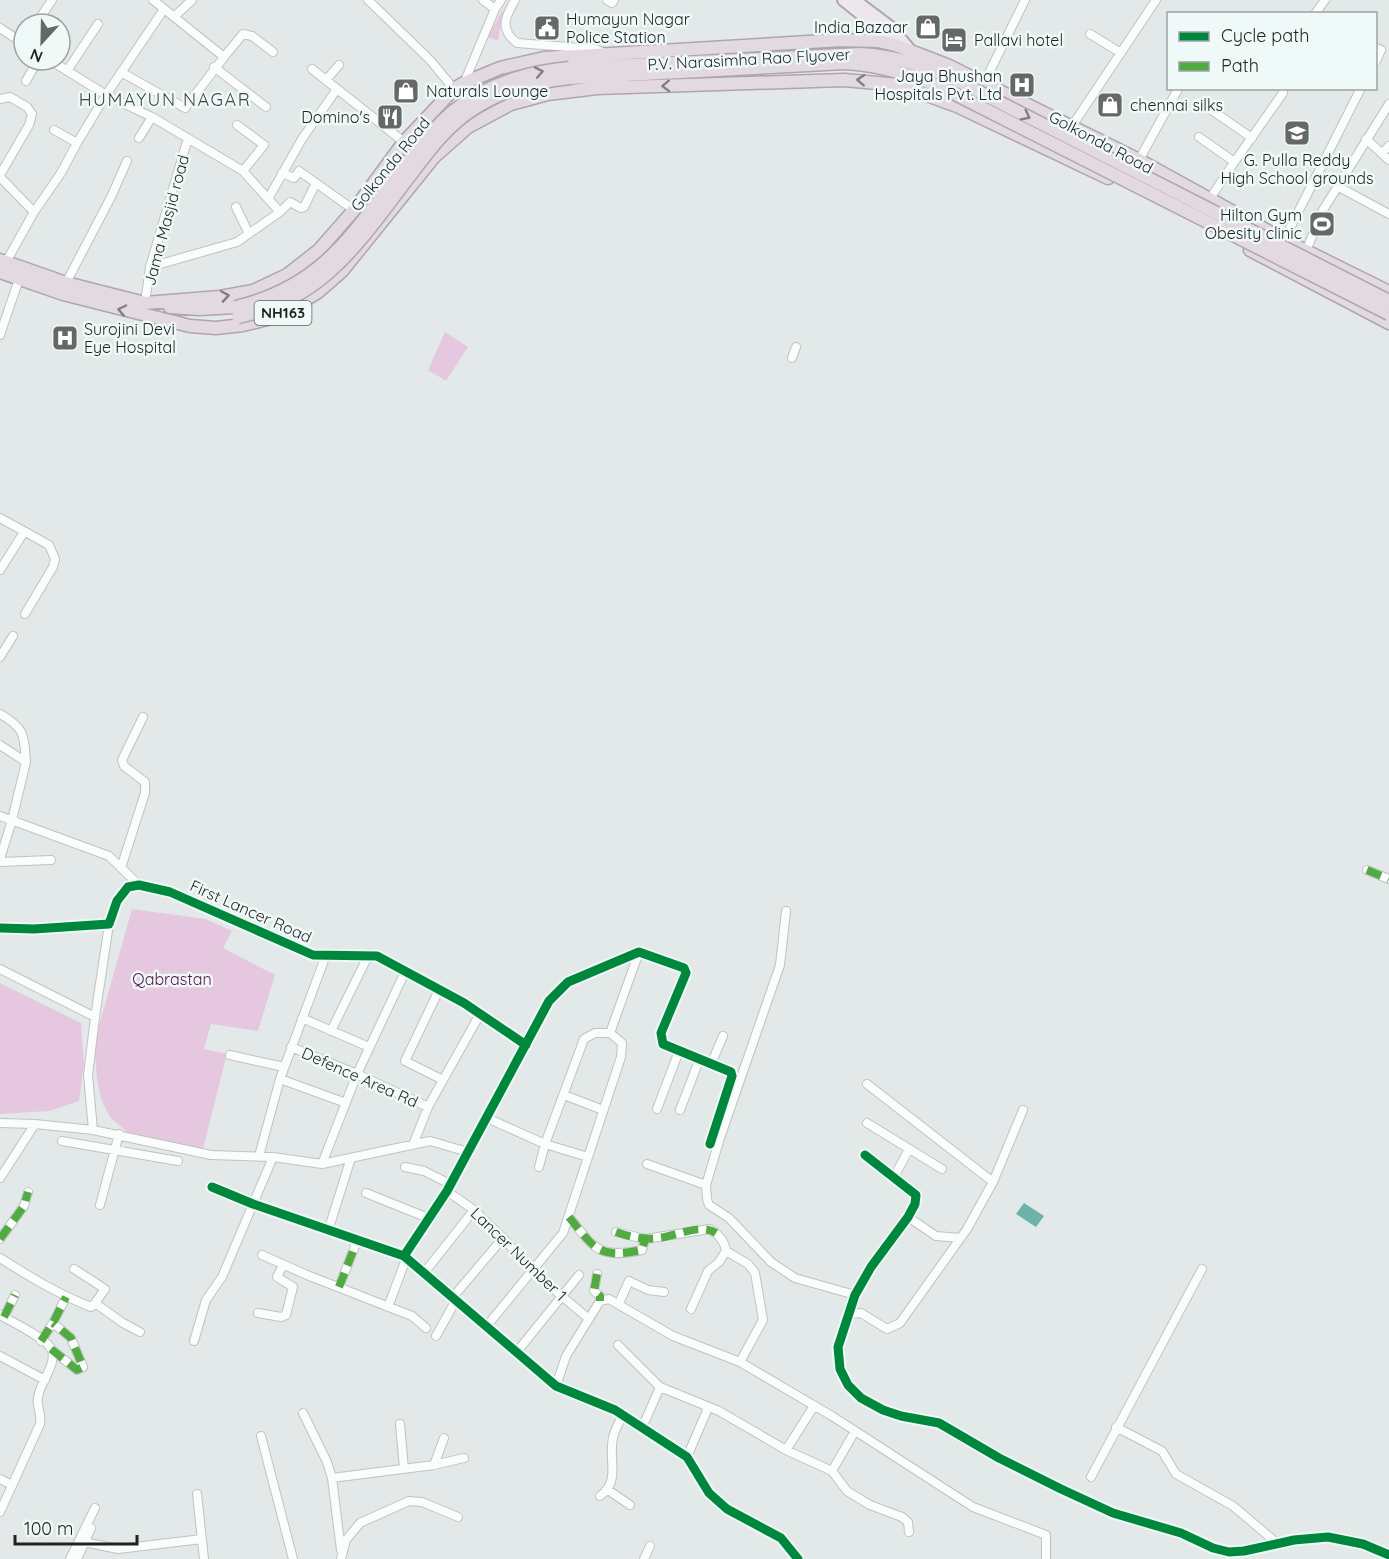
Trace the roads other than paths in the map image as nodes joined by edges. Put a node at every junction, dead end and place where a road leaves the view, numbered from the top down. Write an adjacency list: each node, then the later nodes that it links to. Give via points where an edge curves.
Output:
1 (153, 0): 13 (street)
2 (192, 0): 15 (street)
3 (368, 0): 34 (street)
4 (483, 0): 14 (street)
5 (501, 0): 14 (street)
6 (515, 0): 22 (street, via 505,25 509,37 518,43)
7 (607, 0): 8 (street)
8 (614, 0)
9 (843, 0): 18 (main road)
10 (855, 0): 20 (main road, via 891,27)
11 (1025, 0): 33 (street)
12 (1156, 0): 21 (street)
13 (164, 9): 15 (street); 30 (street)
14 (495, 9): 34 (street)
15 (175, 16): 23 (street)
16 (98, 24): 24 (street)
17 (1090, 34): 21 (street)
18 (894, 45): 20 (highway, Golkonda Road / NH163); 22 (highway, Golkonda Road / NH163, via 842,40)
19 (273, 52): 23 (street, via 243,34)
20 (912, 52): 33 (highway, Golkonda Road / NH163)
21 (1121, 53): 46 (street)
22 (612, 54): 34 (highway, Golkonda Road / NH163, via 544,58 500,68)
23 (224, 57): 26 (street)
24 (72, 63)
25 (339, 65): 31 (street)
26 (214, 68): 30 (street, via 185,108); 42 (street)
27 (312, 69): 31 (street)
28 (31, 72): 32 (street)
29 (69, 72): 39 (street)
30 (122, 72): 39 (street)
31 (326, 80): 35 (street)
32 (26, 81)
33 (984, 83): 46 (highway, Golkonda Road / NH163)
34 (459, 86): 54 (highway, Golkonda Road / NH163)
35 (337, 89): 54 (street); 64 (street)
36 (1177, 90): 58 (street)
37 (1283, 90): 51 (street)
38 (1360, 90): 79 (street)
39 (106, 95): 44 (street); 53 (street)
40 (0, 99): 66 (street, via 10,97 32,114)
41 (1389, 104): 52 (street)
42 (266, 107)
43 (1210, 109): 51 (street)
44 (152, 117): 49 (street); 50 (street)
45 (237, 124): 63 (street, via 264,146)
46 (1072, 126): 58 (highway, Golkonda Road / NH163)
47 (54, 130): 53 (street)
48 (1199, 137): 62 (street)
49 (140, 138)
50 (188, 138): 63 (street); 82 (street, Jama Masjid road)
51 (1252, 138): 62 (street)
52 (1366, 139): 56 (street); 68 (street)
53 (77, 142): 73 (street)
54 (404, 142): 57 (highway, Golkonda Road / NH163); 61 (street)
55 (1389, 146): 56 (street)
56 (1382, 153): 59 (street)
57 (395, 154): 65 (highway); 72 (highway, Golkonda Road / NH163)
58 (1138, 160): 70 (highway, Golkonda Road / NH163)
59 (1389, 160)
60 (127, 161): 84 (street)
61 (430, 163): 65 (highway, Golkonda Road / NH163); 78 (highway, Golkonda Road / NH163, one-way to 61, via 957,106 899,85 872,81 609,88 548,94 511,104 468,127)
62 (1233, 164): 70 (street)
63 (243, 171): 69 (street)
64 (282, 173): 67 (street, via 294,178 299,171); 69 (street)
65 (420, 175): 87 (highway, Golkonda Road / NH163, via 342,271 284,313 216,328 190,326)
66 (0, 176): 73 (street)
67 (316, 183): 72 (street); 74 (street, via 304,207 290,202)
68 (1338, 186): 75 (street); 80 (street)
69 (268, 199): 74 (street)
70 (1209, 200): 76 (highway, Golkonda Road / NH163)
71 (236, 207): 77 (street)
72 (354, 210): 87 (highway, Golkonda Road / NH163, one-way to 72, via 253,291 287,275 319,250)
73 (34, 212): 81 (street)
74 (280, 212): 77 (street)
75 (1389, 214)
76 (1239, 215): 78 (highway); 79 (highway, Golkonda Road / NH163)
77 (249, 234): 82 (street, via 237,242)
78 (1226, 238): 90 (highway, Golkonda Road / NH163)
79 (1284, 240): 80 (highway, Golkonda Road / NH163)
80 (1306, 251): 85 (highway, Golkonda Road / NH163)
81 (2, 264): 83 (highway, Golkonda Road / NH163); 84 (highway, Golkonda Road / NH163)
82 (150, 267): 87 (street, Jama Masjid road)
83 (19, 279): 87 (highway, Golkonda Road / NH163, one-way to 83, via 53,291); 91 (street)
84 (66, 283): 87 (highway, Golkonda Road / NH163)
85 (1389, 292)
86 (1389, 301): 88 (highway, P.V. Narasimha Rao Flyover, one-way to 86, bridge, via 310,276 326,263 435,129 468,101 506,81 569,68 838,54 901,59 946,76)
87 (147, 309): 88 (highway, P.V. Narasimha Rao Flyover, via 198,320)
88 (237, 312): 89 (highway, P.V. Narasimha Rao Flyover, bridge, via 257,313 279,305 333,270 442,136 491,98 531,84 570,78 844,63 884,67 927,80)
89 (1389, 314)
90 (1389, 323)
91 (0, 335)
92 (796, 347): 93 (street)
93 (792, 358)
94 (1, 522): 95 (street)
95 (24, 532): 96 (street); 97 (street, via 49,545 55,559)
96 (0, 570)
97 (25, 614)
98 (13, 636): 99 (street)
99 (0, 657)
100 (0, 714): 103 (street, via 15,722 21,731)
101 (143, 717): 108 (street, via 123,760 124,766 145,782 145,793)
102 (0, 745): 103 (street)
103 (26, 762): 105 (street)
104 (0, 816): 105 (street)
105 (12, 820): 106 (street); 108 (street, via 109,856)
106 (0, 860): 107 (street)
107 (51, 860)
108 (121, 868): 111 (street)
109 (1367, 870): 110 (street)
110 (1389, 879)
111 (139, 885): 113 (street, via 128,887 117,901); 117 (street, First Lancer Road, via 170,892 313,955)
112 (786, 911): 173 (street, via 780,965)
113 (109, 924): 114 (street); 122 (street)
114 (0, 928)
115 (639, 952): 125 (street); 127 (street, via 568,982 549,1001); 130 (street, via 684,968 686,973 661,1033 663,1044)
116 (369, 954): 117 (street, First Lancer Road); 119 (street, First Lancer Road); 124 (street)
117 (326, 955): 123 (street)
118 (0, 969): 122 (street)
119 (405, 972): 120 (street, First Lancer Road); 129 (street)
120 (440, 990): 121 (street, First Lancer Road); 137 (street, via 405,1061)
121 (480, 1014): 127 (street, First Lancer Road); 137 (street)
122 (95, 1017): 150 (street, via 88,1075)
123 (302, 1018): 124 (street); 128 (street)
124 (331, 1031): 129 (street)
125 (610, 1033): 139 (street, via 595,1033 584,1039); 143 (street, via 622,1043 621,1057)
126 (723, 1036): 133 (street)
127 (526, 1045): 146 (street)
128 (291, 1047): 134 (street); 135 (street, Defence Area Rd)
129 (369, 1047): 135 (street)
130 (679, 1051): 132 (street); 142 (street)
131 (230, 1055): 134 (street)
132 (699, 1058): 133 (street); 144 (street)
133 (712, 1062): 155 (street, via 732,1076)
134 (284, 1068): 136 (street)
135 (357, 1074): 140 (street); 141 (street, Defence Area Rd)
136 (279, 1079): 140 (street); 160 (street)
137 (443, 1080): 141 (street)
138 (867, 1084): 172 (street)
139 (564, 1095): 143 (street); 154 (street)
140 (346, 1103): 165 (street)
141 (428, 1107): 153 (street)
142 (657, 1109)
143 (603, 1110): 162 (street)
144 (680, 1110)
145 (1023, 1110): 172 (street)
146 (487, 1118): 154 (street); 158 (street)
147 (0, 1123): 149 (street)
148 (867, 1123): 156 (street)
149 (34, 1124): 150 (street); 171 (street)
150 (93, 1130): 151 (street)
151 (120, 1134): 157 (street); 160 (street, via 211,1155)
152 (62, 1141): 157 (street)
153 (413, 1144): 158 (street, via 430,1141); 163 (street)
154 (545, 1144): 162 (street); 168 (street)
155 (710, 1144)
156 (909, 1149): 169 (street); 170 (street)
157 (114, 1150): 164 (street); 179 (street)
158 (468, 1152): 175 (street)
159 (865, 1155): 170 (street)
160 (259, 1156): 161 (street)
161 (273, 1157): 165 (street); 178 (street)
162 (588, 1157): 183 (street)
163 (351, 1158): 165 (street); 184 (street)
164 (178, 1161)
165 (321, 1164)
166 (647, 1164): 173 (street)
167 (405, 1167): 175 (street, Lancer Number 1, via 424,1171)
168 (538, 1167)
169 (942, 1169)
170 (894, 1177): 181 (street, via 916,1195)
171 (0, 1178)
172 (993, 1182): 187 (street)
173 (706, 1185): 205 (street, via 709,1205 729,1218 771,1262 795,1278)
174 (212, 1187): 178 (street)
175 (449, 1187): 180 (street, Lancer Number 1); 182 (street)
176 (28, 1192): 188 (street, via 24,1206)
177 (366, 1193): 182 (street)
178 (254, 1204): 184 (street); 224 (street, via 222,1277 206,1300)
179 (100, 1205)
180 (474, 1210): 186 (street, Lancer Number 1); 199 (street)
181 (908, 1217): 187 (street, via 936,1236); 205 (street)
182 (428, 1218): 193 (street)
183 (567, 1220): 189 (street, via 604,1252 642,1250); 198 (street, via 563,1233)
184 (328, 1231): 190 (street)
185 (616, 1232): 189 (street)
186 (503, 1238): 198 (street, Lancer Number 1); 208 (street)
187 (960, 1238): 215 (street, via 900,1323 887,1329 861,1313)
188 (0, 1239)
189 (645, 1239): 191 (street, via 710,1229)
190 (357, 1241): 193 (street); 202 (street)
191 (725, 1248): 213 (street, via 719,1262 708,1271); 229 (street, via 755,1273 763,1320)
192 (262, 1255): 195 (street)
193 (405, 1257): 199 (street); 212 (street)
194 (0, 1258): 206 (street)
195 (283, 1265): 202 (street); 214 (street, via 278,1277 293,1287 286,1315)
196 (74, 1269): 211 (street, via 105,1289)
197 (1202, 1269): 238 (street)
198 (533, 1271): 207 (street, Lancer Number 1); 219 (street)
199 (424, 1273): 208 (street)
200 (597, 1274): 209 (street, via 594,1291)
201 (579, 1275): 207 (street)
202 (339, 1287): 212 (street)
203 (664, 1292): 210 (street, via 629,1281)
204 (15, 1294): 216 (street)
205 (855, 1295): 215 (street)
206 (66, 1297): 211 (street, via 91,1307); 218 (street)
207 (562, 1297): 217 (street, Lancer Number 1); 227 (street)
208 (455, 1298): 219 (street); 222 (street)
209 (600, 1301): 210 (street); 217 (street)
210 (619, 1303): 229 (street, via 673,1336)
211 (95, 1304): 221 (street)
212 (388, 1307): 220 (street, via 412,1316)
213 (691, 1309)
214 (258, 1313)
215 (850, 1314): 264 (street, via 838,1347 840,1370 861,1398 883,1410 939,1423 1082,1499 1213,1548 1229,1552)
216 (2, 1316): 223 (street)
217 (589, 1319): 231 (street, via 566,1356)
218 (53, 1323): 223 (street); 226 (street, via 72,1338 83,1367 77,1370)
219 (486, 1327): 227 (street)
220 (426, 1328)
221 (140, 1332)
222 (436, 1336)
223 (41, 1341): 226 (street)
224 (194, 1341)
225 (618, 1345): 232 (street)
226 (51, 1348): 230 (street, via 52,1361)
227 (516, 1353): 231 (street)
228 (0, 1356): 230 (street)
229 (740, 1362): 233 (street)
230 (45, 1380): 252 (street, via 38,1395 40,1424)
231 (556, 1386): 236 (street)
232 (660, 1388): 234 (street); 239 (street)
233 (814, 1406): 240 (street); 243 (street)
234 (708, 1408): 243 (street); 244 (street)
235 (303, 1413): 250 (street)
236 (622, 1416): 239 (street); 253 (street, via 612,1439 613,1474)
237 (400, 1424): 247 (street)
238 (1116, 1427): 249 (street); 264 (street, via 1162,1451 1176,1474 1233,1506)
239 (642, 1428): 244 (street)
240 (855, 1431): 248 (street); 274 (street, via 973,1507 1046,1535)
241 (261, 1436): 271 (street)
242 (444, 1438): 246 (street)
243 (786, 1450): 248 (street)
244 (687, 1456): 273 (street, via 709,1493 728,1509 781,1538)
245 (464, 1458): 246 (street)
246 (434, 1465): 247 (street)
247 (404, 1468): 250 (street)
248 (832, 1471): 261 (street, via 847,1491 903,1517)
249 (1091, 1477)
250 (332, 1478): 267 (street)
251 (0, 1479): 252 (street)
252 (12, 1485): 258 (street)
253 (608, 1490): 255 (street); 256 (street)
254 (197, 1494): 262 (street)
255 (600, 1496)
256 (630, 1505)
257 (96, 1508): 268 (street)
258 (0, 1511)
259 (458, 1516): 267 (street, via 409,1501 360,1523 346,1540)
260 (96, 1517): 263 (street)
261 (909, 1532)
262 (202, 1539): 263 (street, via 118,1549); 270 (street)
263 (84, 1542): 269 (street)
264 (1278, 1544): 266 (street, via 1328,1537)
265 (650, 1546): 272 (street)
266 (1389, 1554)
267 (341, 1556)
268 (70, 1559)
269 (77, 1559)
270 (204, 1559)
271 (292, 1559)
272 (644, 1559)
273 (798, 1559)
274 (1046, 1559)

